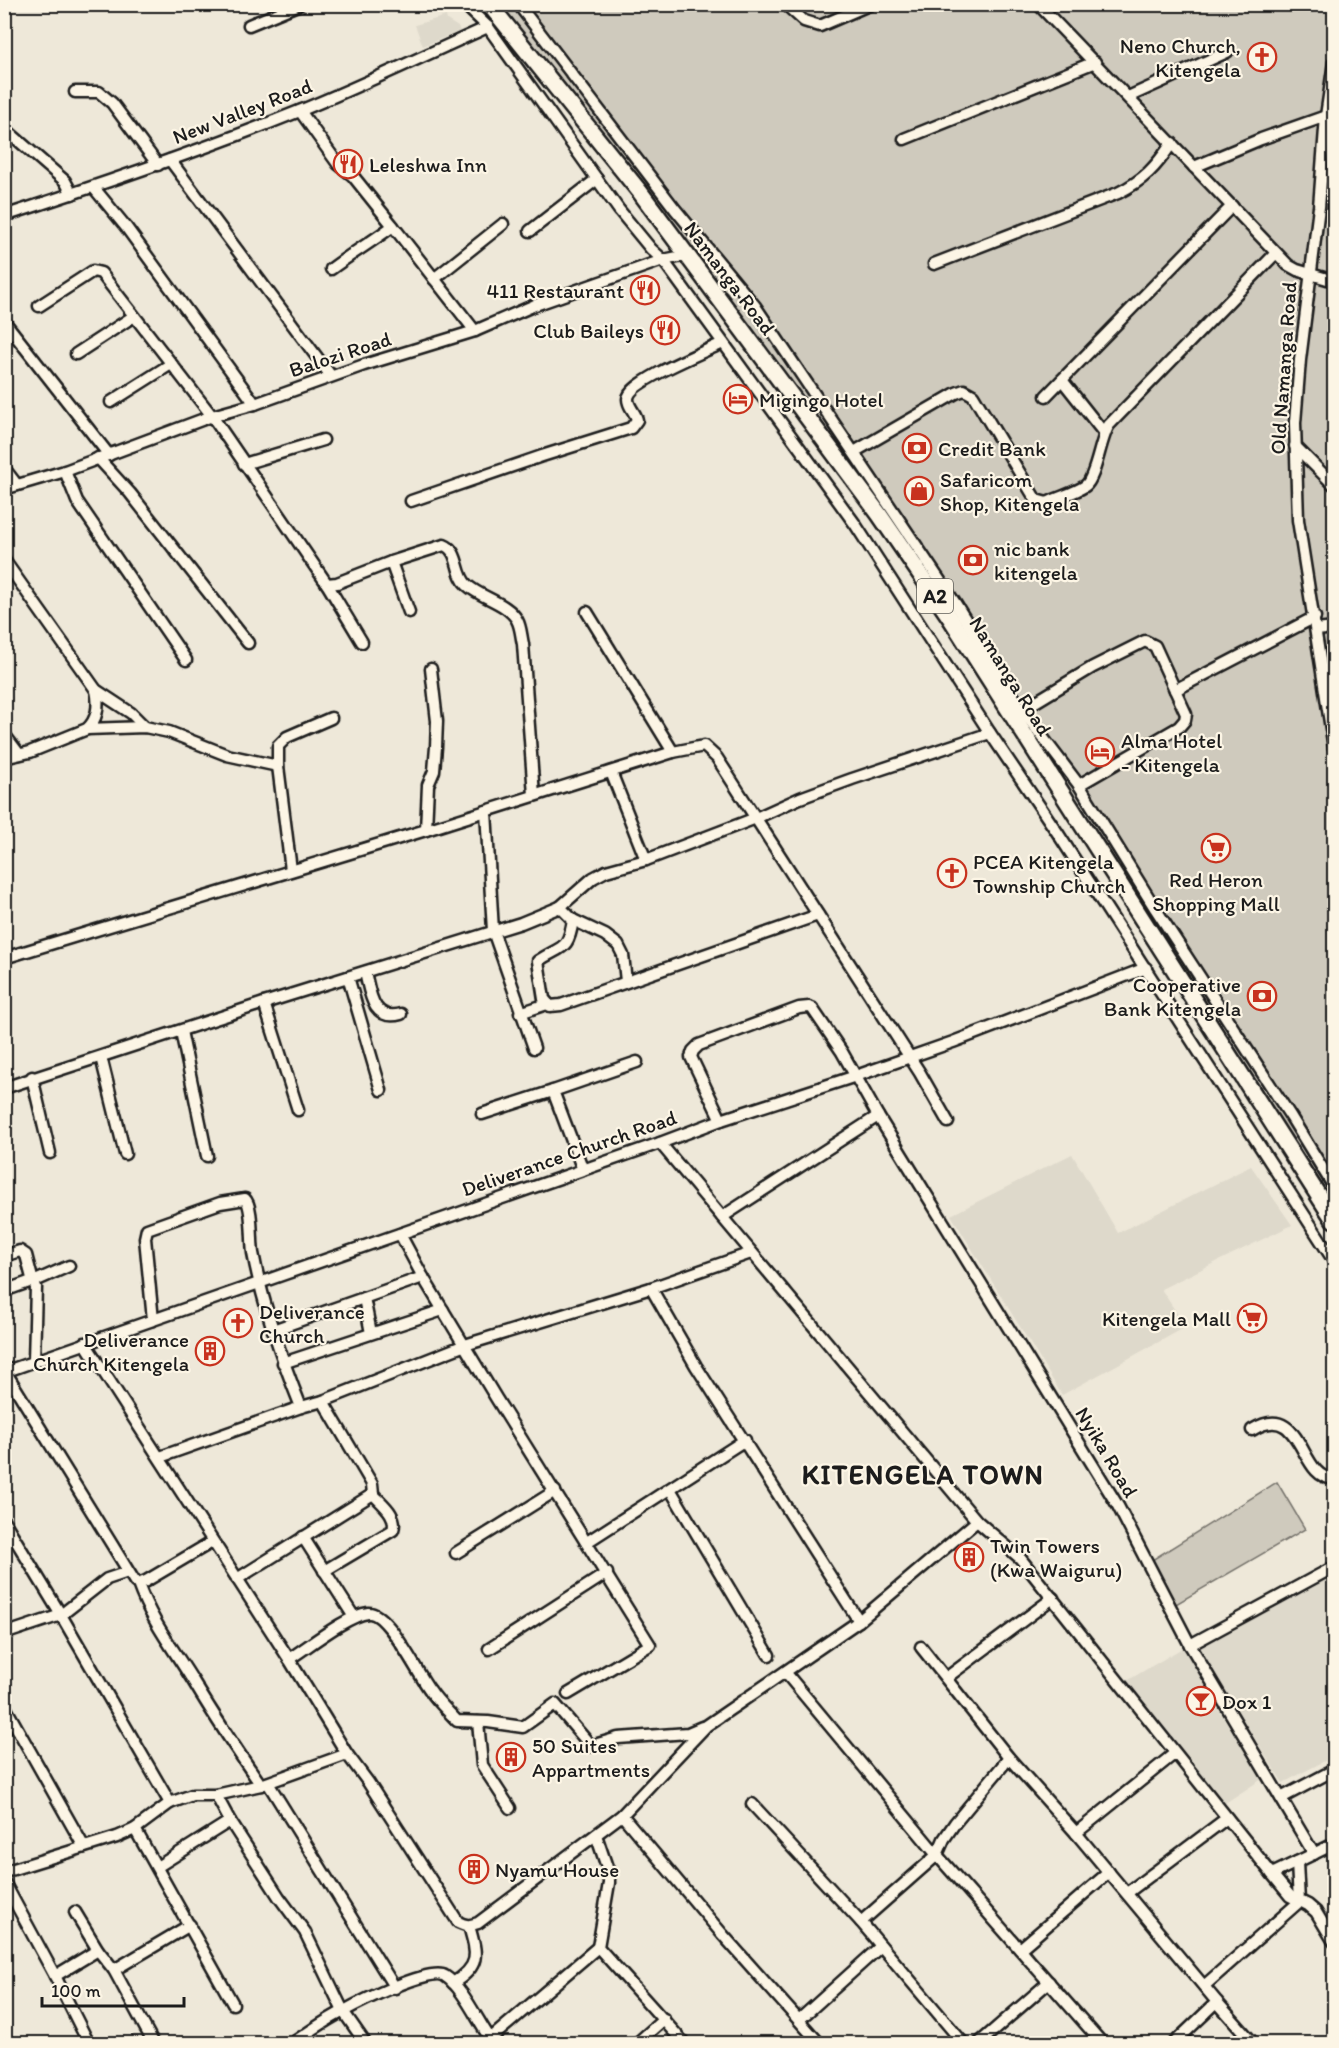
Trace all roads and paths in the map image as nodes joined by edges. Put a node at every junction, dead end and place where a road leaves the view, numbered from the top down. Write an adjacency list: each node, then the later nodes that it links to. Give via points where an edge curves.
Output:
1 (300, 4): 8 (street)
2 (464, 4): 9 (street)
3 (489, 4): 32 (highway, Namanga Road / A2)
4 (785, 4): 5 (street, via 804,21 820,26)
5 (871, 4)
6 (520, 5): 55 (street, via 675,209 755,306)
7 (1044, 6): 11 (street)
8 (249, 25)
9 (488, 27): 15 (street, New Valley Road); 23 (street)
10 (1227, 52): 14 (street)
11 (1095, 62): 14 (street); 18 (street)
12 (1335, 62): 16 (street, Old Namanga Road)
13 (75, 92): 21 (street, via 99,92)
14 (1128, 97): 19 (street)
15 (300, 111): 20 (street, New Valley Road); 29 (street, via 338,164 353,176)
16 (1326, 116): 22 (street); 36 (street, Old Namanga Road)
17 (4, 128): 25 (street, via 65,181)
18 (904, 139)
19 (1172, 143): 22 (street); 34 (street, via 1157,166 1135,184)
20 (170, 160): 21 (street, New Valley Road); 46 (street)
21 (158, 165): 24 (street, New Valley Road)
22 (1194, 167): 26 (street)
23 (597, 179): 30 (street); 33 (street)
24 (94, 188): 25 (street, New Valley Road); 50 (street)
25 (72, 194): 27 (street, New Valley Road)
26 (1233, 206): 31 (street); 47 (street)
27 (4, 216)
28 (503, 224): 37 (street)
29 (393, 225): 35 (street); 37 (street)
30 (530, 231)
31 (1276, 253): 36 (street, via 1288,265); 52 (street)
32 (688, 255): 33 (street, Balozi Road); 103 (highway, Namanga Road / A2, via 949,616)
33 (663, 260): 42 (street, Balozi Road, via 535,305); 43 (street)
34 (934, 264)
35 (331, 269)
36 (1309, 274): 38 (street); 54 (street, Old Namanga Road)
37 (434, 279): 42 (street)
38 (1335, 281)
39 (39, 306): 40 (street, via 98,271)
40 (134, 316): 44 (street); 45 (street)
41 (4, 321): 56 (street)
42 (475, 331): 46 (street, Balozi Road)
43 (723, 343): 63 (street, via 632,389 628,402 637,420 631,428); 82 (street, via 855,524)
44 (76, 354)
45 (171, 364): 49 (street); 51 (street)
46 (332, 376): 50 (street, Balozi Road)
47 (1062, 380): 48 (street); 52 (street)
48 (1046, 396)
49 (111, 402)
50 (255, 404): 51 (street, Balozi Road)
51 (212, 416): 56 (street, Balozi Road); 57 (street)
52 (1104, 433): 55 (street, via 1089,482 1047,503 1036,500 973,395 964,390)
53 (323, 440): 57 (street)
54 (1295, 446): 61 (street); 69 (street, Old Namanga Road, via 1298,520)
55 (854, 452): 78 (street)
56 (103, 456): 59 (street, Balozi Road); 73 (street)
57 (244, 464): 66 (street)
58 (4, 468): 60 (street)
59 (65, 471): 60 (street, Balozi Road); 74 (street, via 77,501)
60 (17, 484): 62 (street, Balozi Road)
61 (1335, 485)
62 (4, 489)
63 (411, 501)
64 (4, 560): 76 (street)
65 (391, 562): 66 (street); 67 (street); 91 (street, via 444,545 449,547 465,584 516,617 523,644)
66 (327, 584): 72 (street)
67 (409, 612)
68 (586, 612): 85 (street)
69 (1315, 617): 71 (street, Old Namanga Road); 77 (street)
70 (1335, 628): 71 (street)
71 (1317, 630): 84 (street, Old Namanga Road)
72 (362, 642)
73 (248, 643)
74 (186, 660)
75 (431, 669): 94 (street, via 437,722)
76 (96, 690): 80 (street); 81 (street, via 98,704)
77 (1175, 690): 78 (street, via 1155,646 1145,641); 90 (street, via 1186,714 1182,724)
78 (1022, 710): 90 (street)
79 (331, 718): 88 (street, via 281,741)
80 (145, 727): 81 (street); 88 (street, via 169,732 227,755)
81 (87, 729): 86 (street)
82 (990, 733): 93 (street, via 810,794); 104 (street)
83 (4, 734): 86 (street)
84 (1335, 748)
85 (673, 752): 89 (street); 93 (street, via 704,746 712,752)
86 (19, 754): 87 (street)
87 (4, 758)
88 (278, 766): 96 (street)
89 (611, 772): 91 (street); 95 (street)
90 (1079, 785): 101 (street)
91 (534, 795): 92 (street)
92 (486, 811): 94 (street); 100 (street)
93 (756, 818): 95 (street); 98 (street)
94 (426, 830): 96 (street)
95 (646, 860): 97 (street, via 593,878)
96 (291, 870): 102 (street)
97 (560, 907): 99 (street); 100 (street)
98 (818, 915): 107 (street); 114 (street)
99 (573, 920): 107 (street, via 618,945); 109 (street, via 566,946 538,961 540,984)
100 (494, 931): 105 (street); 110 (street)
101 (1187, 956): 103 (street); 119 (street)
102 (4, 958)
103 (1173, 966): 123 (highway, Namanga Road / A2)
104 (1146, 968): 114 (street, Deliverance Church Road); 140 (street)
105 (365, 972): 106 (street); 111 (street, via 378,1011 393,1016)
106 (348, 977): 108 (street); 121 (street)
107 (626, 981): 109 (street, via 556,1006)
108 (264, 1003): 112 (street); 124 (street)
109 (548, 1004): 110 (street)
110 (520, 1013): 113 (street)
111 (401, 1014)
112 (181, 1031): 115 (street); 132 (street)
113 (534, 1048)
114 (908, 1056): 117 (street, Deliverance Church Road); 128 (street)
115 (101, 1057): 118 (street); 131 (street)
116 (637, 1062): 122 (street)
117 (856, 1076): 126 (street, Nyika Road); 127 (street, Deliverance Church Road); 127 (street, Nyika Road, via 816,1012 808,1006 799,1008 699,1045 693,1051 691,1057)
118 (32, 1077): 120 (street); 130 (street)
119 (1268, 1083): 123 (street); 134 (street)
120 (4, 1088)
121 (381, 1090)
122 (553, 1091): 125 (street); 133 (street)
123 (1255, 1095): 136 (highway, Namanga Road / A2)
124 (298, 1110)
125 (482, 1114)
126 (878, 1116): 135 (street); 183 (street, Nyika Road, via 1118,1506)
127 (721, 1120): 129 (street, Deliverance Church Road)
128 (948, 1122)
129 (660, 1143): 133 (street, Deliverance Church Road); 135 (street)
130 (50, 1153)
131 (125, 1154)
132 (207, 1156)
133 (583, 1170): 137 (street, Deliverance Church Road)
134 (1335, 1187)
135 (722, 1217): 138 (street)
136 (1335, 1220)
137 (400, 1234): 142 (street); 144 (street, Deliverance Church Road)
138 (751, 1253): 145 (street); 167 (street)
139 (4, 1256): 143 (street, via 20,1251 26,1255)
140 (1335, 1261)
141 (69, 1266): 143 (street)
142 (423, 1277): 147 (street); 148 (street)
143 (33, 1282): 146 (street); 154 (street)
144 (259, 1284): 149 (street, Deliverance Church Road); 149 (street, via 249,1206 245,1199 220,1203 147,1229); 150 (street)
145 (651, 1288): 153 (street); 160 (street)
146 (4, 1291)
147 (364, 1298): 150 (street); 151 (street)
148 (443, 1310): 151 (street); 153 (street)
149 (153, 1320): 152 (street, Deliverance Church Road)
150 (273, 1329): 155 (street)
151 (371, 1333): 155 (street)
152 (85, 1343): 154 (street, Deliverance Church Road); 161 (street)
153 (465, 1345): 157 (street); 164 (street)
154 (34, 1361): 156 (street, Deliverance Church Road)
155 (283, 1363): 158 (street)
156 (5, 1371): 174 (street)
157 (323, 1401): 158 (street); 165 (street, via 372,1484)
158 (301, 1407): 161 (street)
159 (1252, 1430): 162 (street, via 1274,1421 1288,1428 1313,1466 1323,1475)
160 (745, 1440): 163 (street); 181 (street)
161 (160, 1457): 169 (street)
162 (1335, 1478)
163 (670, 1489): 170 (street); 186 (street)
164 (555, 1491): 170 (street); 171 (street)
165 (373, 1494): 168 (street); 173 (street, via 393,1516 393,1530)
166 (4, 1521): 179 (street)
167 (977, 1521): 178 (street, via 1020,1558); 181 (street)
168 (303, 1537): 173 (street); 176 (street)
169 (212, 1542): 176 (street); 177 (street)
170 (587, 1542): 175 (street)
171 (456, 1553)
172 (1335, 1567): 183 (street)
173 (324, 1571): 180 (street)
174 (128, 1572): 177 (street); 179 (street, via 107,1579)
175 (607, 1573): 185 (street); 190 (street, via 650,1645)
176 (237, 1579): 187 (street)
177 (138, 1584): 198 (street, via 159,1629 210,1710)
178 (1053, 1598): 189 (street); 195 (street)
179 (61, 1615): 182 (street); 201 (street)
180 (354, 1617): 187 (street); 192 (street, via 370,1612 380,1617 430,1691 457,1721)
181 (859, 1621): 188 (street)
182 (6, 1631)
183 (1190, 1645): 200 (street, Nyika Road)
184 (921, 1647): 189 (street)
185 (489, 1649)
186 (769, 1655)
187 (289, 1659): 194 (street)
188 (785, 1672): 193 (street); 213 (street)
189 (946, 1678): 196 (street)
190 (568, 1694)
191 (4, 1705): 211 (street)
192 (477, 1722): 193 (street, via 523,1727 555,1704 591,1746 618,1738 688,1733); 203 (street, via 482,1766)
193 (705, 1726): 204 (street)
194 (347, 1754): 198 (street); 225 (street, via 458,1922)
195 (1174, 1754): 205 (street); 208 (street)
196 (1009, 1758): 208 (street); 213 (street, via 955,1823)
197 (1335, 1770): 200 (street)
198 (264, 1784): 199 (street); 236 (street)
199 (216, 1795): 201 (street, via 192,1795); 206 (street)
200 (1281, 1798): 212 (street, Nyika Road)
201 (170, 1803): 207 (street)
202 (752, 1804): 223 (street)
203 (510, 1808)
204 (622, 1815): 209 (street); 241 (street)
205 (1227, 1818): 218 (street); 220 (street)
206 (230, 1821): 215 (street); 239 (street, via 305,1932)
207 (135, 1829): 211 (street); 215 (street)
208 (1076, 1833): 217 (street)
209 (596, 1835): 225 (street); 228 (street, via 609,1873)
210 (1335, 1844): 212 (street)
211 (84, 1847): 216 (street)
212 (1314, 1854): 214 (street)
213 (937, 1855): 223 (street); 229 (street)
214 (1297, 1862): 218 (street); 221 (street)
215 (157, 1867): 224 (street)
216 (4, 1872)
217 (1109, 1872): 220 (street); 229 (street)
218 (1272, 1874): 221 (street)
219 (4, 1882): 232 (street)
220 (1127, 1893): 235 (street)
221 (1299, 1902): 226 (street, via 1316,1912); 235 (street)
222 (75, 1912): 230 (street)
223 (861, 1922): 227 (street)
224 (189, 1925): 231 (street); 238 (street)
225 (469, 1926): 234 (street, via 475,1960 471,1969)
226 (1335, 1942)
227 (881, 1946): 241 (street); 250 (street)
228 (598, 1947): 240 (street); 242 (street)
229 (1020, 1949): 233 (street)
230 (98, 1950): 231 (street); 232 (street)
231 (114, 1970): 244 (street)
232 (55, 1976): 243 (street)
233 (1049, 1982): 251 (street); 252 (street)
234 (453, 1983): 236 (street, via 437,1974); 242 (street)
235 (1204, 1986): 237 (street)
236 (395, 1988): 239 (street)
237 (1217, 2002): 253 (street); 254 (street)
238 (233, 2004)
239 (343, 2011): 245 (street); 246 (street)
240 (664, 2019): 247 (street); 248 (street)
241 (799, 2020): 249 (street)
242 (492, 2041)
243 (89, 2043)
244 (154, 2043)
245 (291, 2043)
246 (366, 2043)
247 (636, 2043)
248 (685, 2043)
249 (820, 2043)
250 (964, 2043)
251 (978, 2043)
252 (1103, 2043)
253 (1173, 2043)
254 (1254, 2043)

